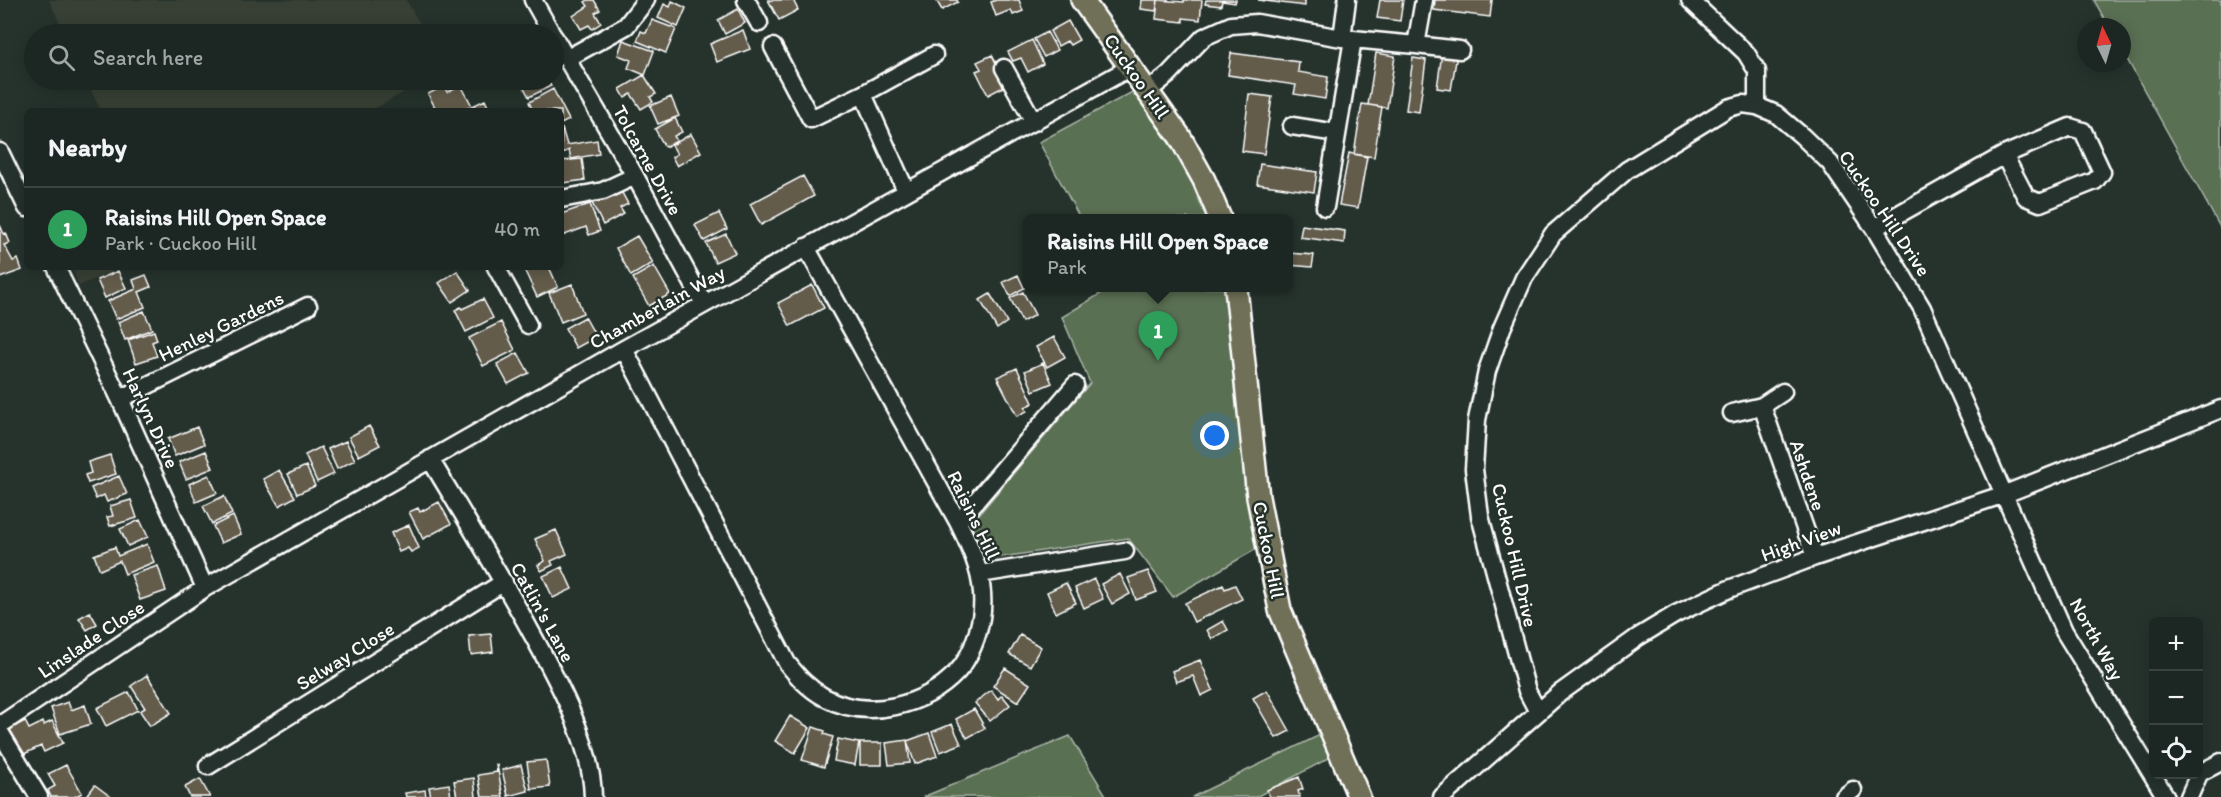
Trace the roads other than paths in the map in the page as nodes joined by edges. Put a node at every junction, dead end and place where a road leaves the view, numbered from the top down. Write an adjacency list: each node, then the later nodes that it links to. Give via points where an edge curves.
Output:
1 (533, 0): 9 (street, Tolcarne Drive)
2 (646, 0): 16 (street, via 626,26)
3 (746, 0): 8 (street)
4 (1082, 0): 17 (main road, Cuckoo Hill)
5 (1347, 0): 10 (street)
6 (1424, 0): 11 (street)
7 (1690, 0): 21 (street, via 1746,53 1757,71)
8 (759, 23)
9 (546, 24)
10 (1348, 38): 11 (street); 19 (street, via 1257,23 1231,25 1204,37); 24 (street)
11 (1416, 45): 13 (street)
12 (773, 47): 20 (street, via 811,119)
13 (1460, 50)
14 (564, 55): 16 (street, Tolcarne Drive)
15 (934, 55): 20 (street)
16 (566, 59): 27 (street, Tolcarne Drive)
17 (1131, 67): 19 (main road, Cuckoo Hill); 22 (street, Chamberlain Way)
18 (1004, 68): 22 (street)
19 (1148, 91): 32 (main road, Cuckoo Hill, via 1185,146)
20 (862, 94): 28 (street)
21 (1757, 106): 33 (street, Cuckoo Hill Drive, via 1776,114 1830,163); 56 (street, Cuckoo Hill Drive, via 1728,108 1637,164 1553,234 1524,278 1502,327 1487,371 1477,420 1474,469 1480,516 1527,691)
22 (1034, 122): 28 (street, Chamberlain Way)
23 (1292, 126): 24 (street)
24 (1337, 133): 31 (street)
25 (0, 152): 30 (street)
26 (2004, 155): 26 (street, via 2026,197 2040,203 2094,181 2102,172 2083,131 2070,127); 33 (street)
27 (635, 176): 29 (street, via 603,191); 38 (street, Tolcarne Drive)
28 (906, 191): 34 (street, Chamberlain Way)
29 (564, 198)
30 (24, 202)
31 (1325, 207)
32 (1218, 214)
33 (1874, 228): 49 (street, Cuckoo Hill Drive, via 1922,308)
34 (806, 247): 38 (street, Chamberlain Way); 50 (street, Raisins Hill)
35 (57, 270): 44 (street, Harlyn Drive)
36 (498, 270): 40 (street)
37 (1236, 292): 67 (main road, Cuckoo Hill, via 1258,497 1280,610)
38 (704, 304): 41 (street, Chamberlain Way)
39 (308, 306): 44 (street, Henley Gardens)
40 (528, 325)
41 (624, 349): 48 (street, Chamberlain Way); 53 (street, Raisins Hill, via 787,663 803,683 825,698 852,708 879,709 911,703 937,689 958,671 974,645 982,616)
42 (1075, 386): 50 (street)
43 (1783, 392): 45 (street)
44 (120, 399): 55 (street, Harlyn Drive)
45 (1762, 406): 47 (street); 52 (street, Ashdene)
46 (2221, 409): 49 (street, High View)
47 (1732, 413)
48 (430, 459): 54 (street, Catlin's Lane); 55 (street, Chamberlain Way)
49 (2005, 494): 52 (street, High View); 61 (street, North Way, via 2064,631)
50 (958, 522): 53 (street, Raisins Hill)
51 (1125, 551): 53 (street)
52 (1815, 558): 56 (street, High View, via 1729,589 1676,614 1595,667)
53 (980, 574)
54 (504, 582): 60 (street, Selway Close); 66 (street, Catlin's Lane, via 571,711 593,777)
55 (205, 588): 57 (street, Linslade Close)
56 (1538, 712): 68 (street, High View)
57 (0, 725)
58 (0, 732): 65 (street)
59 (2221, 762): 62 (street)
60 (208, 766)
61 (2149, 766)
62 (2203, 772)
63 (2156, 779): 69 (street, North Way)
64 (2197, 779): 70 (street)
65 (39, 797)
66 (593, 797)
67 (1359, 797)
68 (1442, 797)
69 (2166, 797)
70 (2189, 797)

